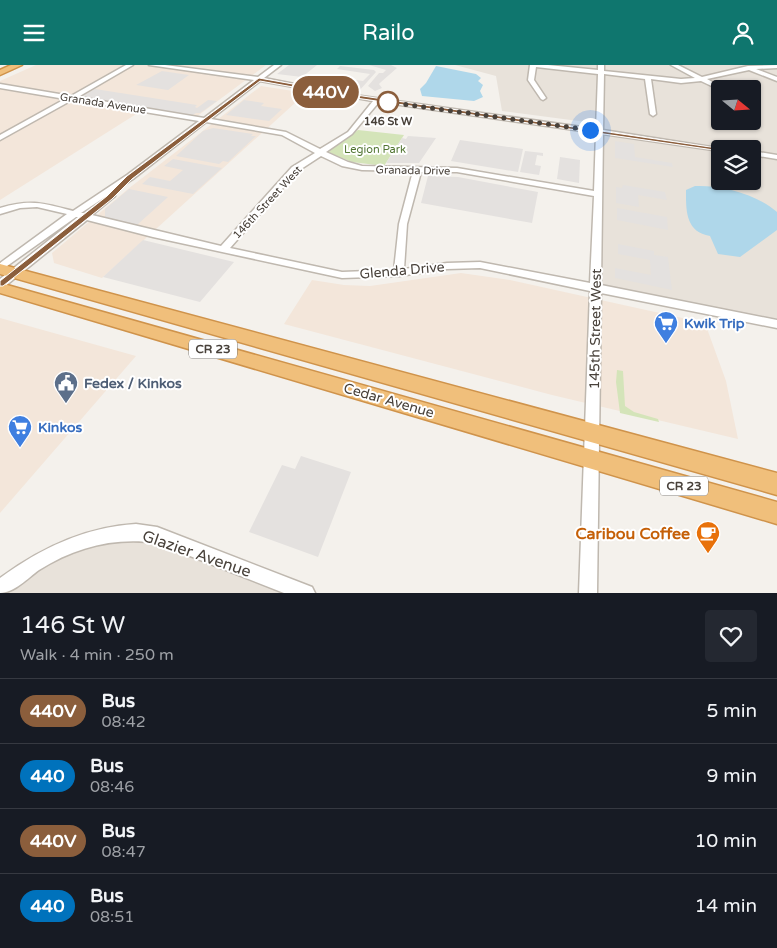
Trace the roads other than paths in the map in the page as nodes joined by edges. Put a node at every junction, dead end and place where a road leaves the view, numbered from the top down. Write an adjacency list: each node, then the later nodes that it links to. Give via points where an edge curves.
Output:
1 (7, 65): 11 (highway)
2 (18, 65): 12 (highway)
3 (130, 65): 20 (street)
4 (152, 65): 14 (street)
5 (278, 65): 14 (street)
6 (533, 65): 13 (street); 21 (street, via 531,80)
7 (601, 65): 13 (street, 145th Street West)
8 (674, 65): 16 (street)
9 (744, 66): 10 (street); 16 (street); 17 (street)
10 (777, 66)
11 (0, 68)
12 (0, 73)
13 (601, 73): 15 (street); 25 (street, 145th Street West)
14 (259, 79): 22 (street); 24 (street)
15 (648, 79): 16 (street); 23 (street)
16 (704, 79): 18 (street)
17 (777, 79)
18 (711, 83)
19 (0, 86): 20 (street, Granada Avenue)
20 (69, 97): 24 (street, Granada Avenue); 26 (street)
21 (544, 98)
22 (377, 99): 25 (street); 28 (street, 146th Street West, via 350,133)
23 (653, 114)
24 (206, 120): 28 (street, Granada Drive, via 284,133); 32 (street)
25 (599, 132): 27 (street); 33 (street, 145th Street West)
26 (0, 138)
27 (711, 148)
28 (319, 153): 31 (street, Granada Drive, via 362,168); 37 (street, 146th Street West, via 289,175)
29 (761, 154): 30 (street)
30 (777, 157)
31 (417, 170): 33 (street, Granada Drive, via 458,171); 38 (street, via 404,224)
32 (130, 177): 35 (street); 36 (street)
33 (598, 194): 41 (street, 145th Street West)
34 (0, 211): 35 (street, Glenda Drive, via 32,204)
35 (73, 214): 36 (street, Glenda Drive); 39 (street)
36 (85, 217): 37 (street, Glenda Drive, via 153,235); 39 (street)
37 (224, 248): 38 (street, Glenda Drive, via 342,275)
38 (399, 273): 41 (street, Glenda Drive, via 480,265)
39 (3, 274): 43 (highway, Cedar Avenue / CR 23)
40 (0, 288): 44 (highway, Cedar Avenue / CR 23)
41 (596, 288): 42 (street, Glenda Drive); 43 (street, 145th Street West)
42 (777, 324)
43 (592, 432): 44 (street, 145th Street West); 45 (highway, Cedar Avenue / CR 23)
44 (592, 459): 46 (highway, Cedar Avenue / CR 23); 50 (street, 145th Street West)
45 (777, 484)
46 (777, 513)
47 (0, 588): 48 (street, Glazier Avenue, via 55,552 92,538 140,531 157,535)
48 (285, 589): 49 (street, Glazier Avenue)
49 (306, 593)
50 (588, 593)

